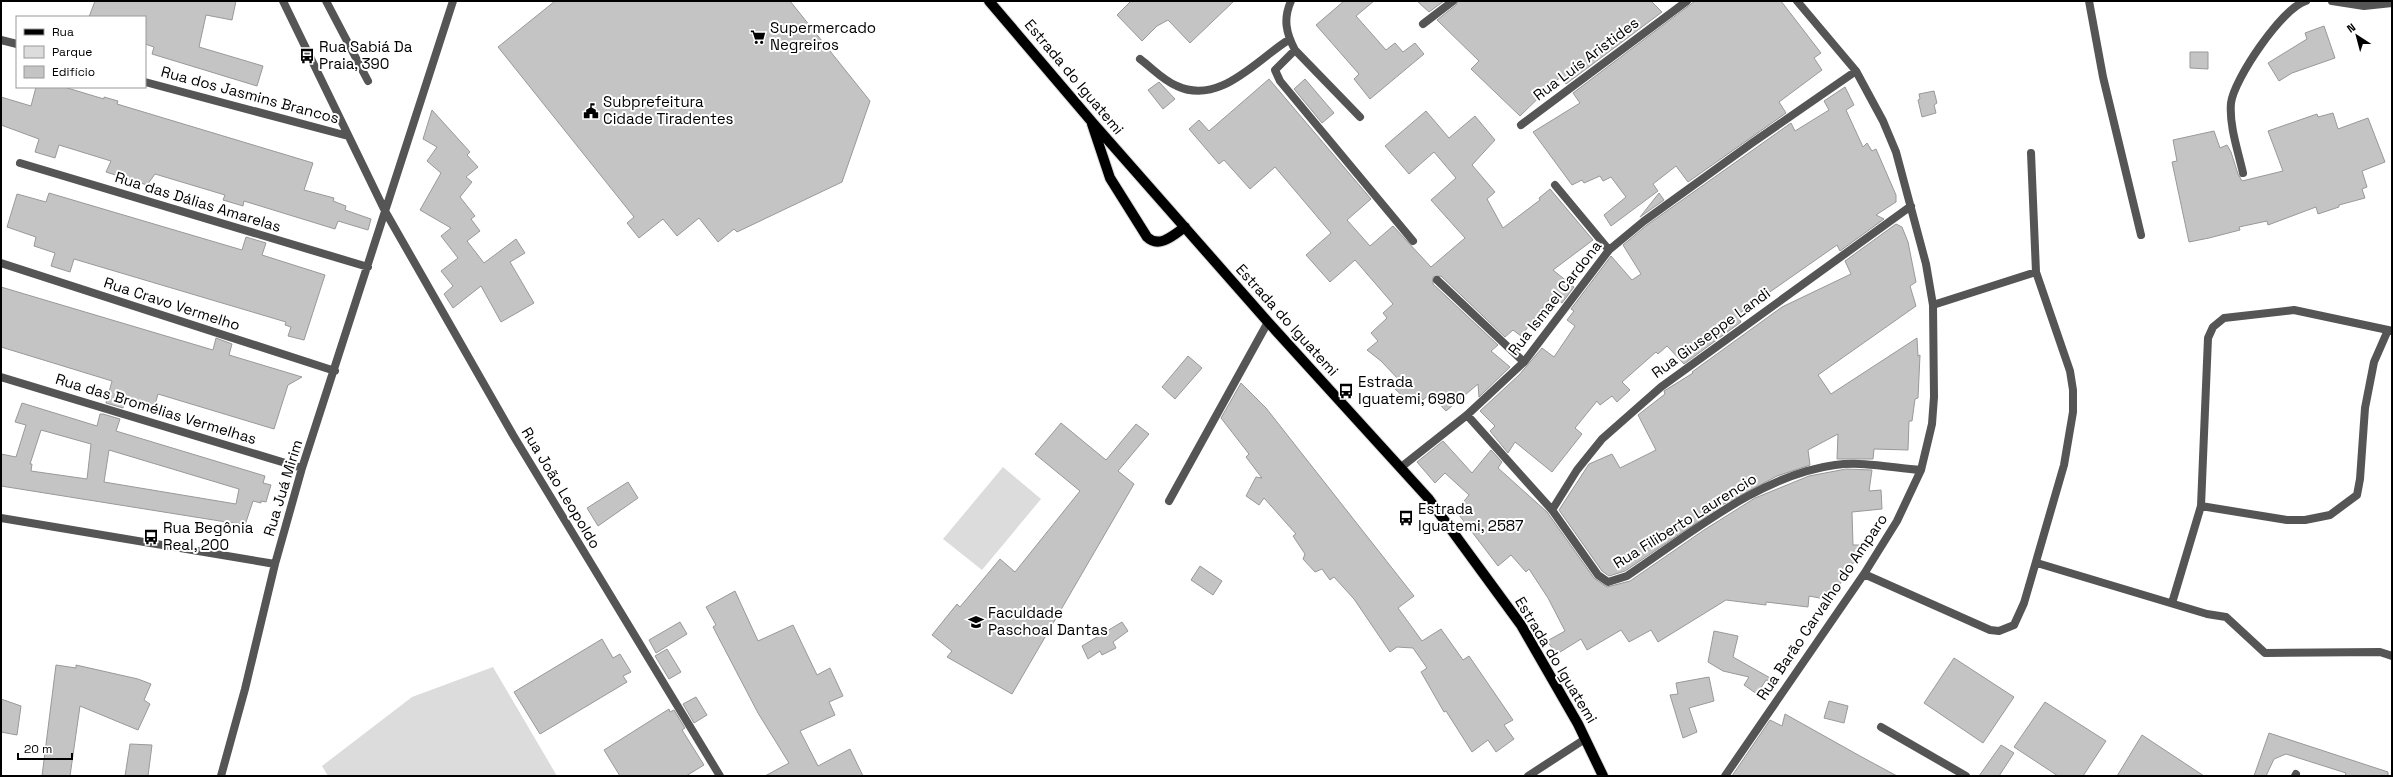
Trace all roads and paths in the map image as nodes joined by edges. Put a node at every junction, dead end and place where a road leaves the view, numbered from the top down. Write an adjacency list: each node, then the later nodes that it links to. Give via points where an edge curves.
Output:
1 (284, 1): 25 (street, Rua João Leopoldo)
2 (326, 1): 20 (street)
3 (453, 1): 31 (street, Rua Juá Mirim)
4 (989, 1): 23 (main road, Estrada do Iguatemi)
5 (1291, 1): 14 (street, via 1285,19)
6 (1453, 1): 13 (street)
7 (1687, 1): 24 (street, Rua Luís Aristides)
8 (1798, 1): 19 (street, Rua Barão Carvalho do Amparo)
9 (2089, 1): 33 (street, via 2103,77)
10 (2306, 1): 28 (street, via 2286,14 2242,72 2233,93 2231,116)
11 (2332, 1): 12 (street, via 2364,6)
12 (2392, 3)
13 (1422, 24)
14 (1290, 39): 17 (street); 18 (street, via 1235,80 1207,90 1186,90 1175,86)
15 (1, 40): 16 (street)
16 (16, 44)
17 (1295, 50): 22 (street); 34 (street, via 1275,70 1280,80)
18 (1140, 59)
19 (1856, 70): 30 (street, Rua Barão Carvalho do Amparo, via 1896,152); 35 (street, Rua Ismael Cardona, via 1644,221)
20 (368, 80)
21 (146, 82): 25 (street, Rua dos Jasmins Brancos)
22 (1360, 117)
23 (1092, 122): 32 (main road, Estrada do Iguatemi); 32 (main road, via 1110,178 1147,237 1151,241 1161,242)
24 (1521, 125)
25 (348, 136): 31 (street, Rua João Leopoldo)
26 (2032, 153): 38 (street)
27 (20, 164): 37 (street, Rua das Dálias Amarelas)
28 (2243, 173)
29 (1555, 185): 35 (street)
30 (1911, 206): 40 (street, Rua Barão Carvalho do Amparo, via 1926,264); 52 (street, Rua Giuseppe Landi, via 1661,386 1602,439 1577,470)
31 (385, 211): 37 (street, Rua Juá Mirim); 62 (street, Rua João Leopoldo, via 513,435)
32 (1185, 227): 41 (main road, Estrada do Iguatemi)
33 (2141, 235)
34 (1413, 241)
35 (1609, 250): 43 (street, Rua Ismael Cardona)
36 (1, 263): 44 (street, Rua Cravo Vermelho)
37 (368, 267): 44 (street, Rua Juá Mirim)
38 (2036, 272): 40 (street); 54 (street, via 2070,371 2073,390 2073,412 2064,465)
39 (1437, 280): 43 (street)
40 (1933, 305): 49 (street, Rua Barão Carvalho do Amparo, via 1932,424)
41 (1268, 322): 48 (main road, Estrada do Iguatemi); 50 (street)
42 (2390, 331): 51 (street, via 2374,362 2364,408 2357,495 2330,516 2305,520 2286,520); 51 (street, via 2294,310 2224,318 2213,327 2208,338)
43 (1524, 362): 46 (street, Rua Ismael Cardona)
44 (335, 371): 47 (street, Rua Juá Mirim)
45 (1, 377): 47 (street, Rua das Bromélias Vermelhas)
46 (1467, 415): 48 (street, Rua Ismael Cardona); 52 (street, Rua Filiberto Laurencio)
47 (302, 468): 55 (street, Rua Juá Mirim)
48 (1400, 468): 60 (main road, Estrada do Iguatemi, via 1428,498 1521,625)
49 (1921, 470): 52 (street, Rua Filiberto Laurencio, via 1837,464 1801,471 1753,492 1628,576 1613,582 1604,581 1598,575); 56 (street, Rua Barão Carvalho do Amparo, via 1897,521)
50 (1169, 501)
51 (2201, 506): 57 (street)
52 (1552, 510)
53 (1, 518): 55 (street)
54 (2037, 563): 56 (street, via 2014,625 1999,631 1968,622); 57 (street)
55 (275, 564): 61 (street, Rua Juá Mirim)
56 (1864, 574): 65 (street, Rua Barão Carvalho do Amparo)
57 (2172, 603): 58 (street, via 2226,617 2265,653 2380,652)
58 (2392, 656)
59 (1881, 727): 66 (street)
60 (1585, 739): 63 (street); 64 (main road, Estrada do Iguatemi)
61 (221, 776)
62 (720, 776)
63 (1528, 776)
64 (1603, 776)
65 (1725, 776)
66 (1966, 776)

